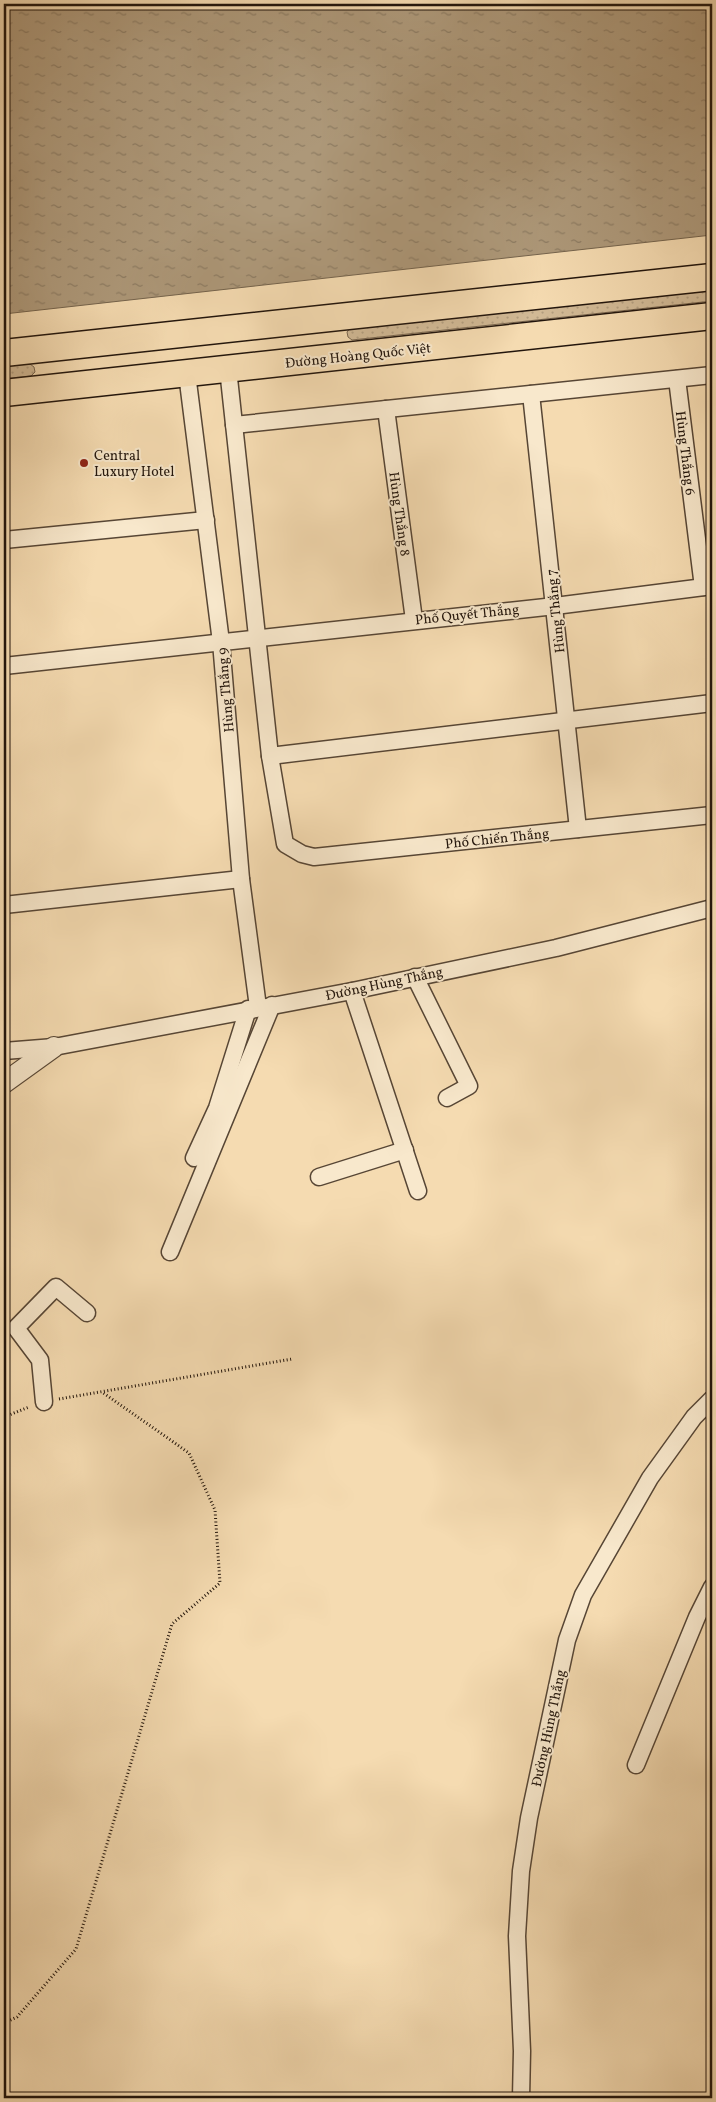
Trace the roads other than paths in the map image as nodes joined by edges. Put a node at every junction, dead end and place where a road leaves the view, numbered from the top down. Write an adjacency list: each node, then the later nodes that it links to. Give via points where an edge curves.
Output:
1 (712, 277): 3 (main road)
2 (712, 316): 6 (main road, Đường Hoàng Quốc Việt)
3 (223, 330): 4 (main road); 6 (main road)
4 (181, 334): 5 (main road); 7 (main road)
5 (4, 353)
6 (228, 369): 7 (main road, Đường Hoàng Quốc Việt); 13 (street)
7 (186, 374): 10 (main road, Đường Hoàng Quốc Việt); 14 (street, Hùng Thắng 9)
8 (712, 375): 9 (street)
9 (677, 379): 11 (street); 16 (street, Hùng Thắng 6)
10 (4, 393)
11 (531, 394): 12 (street); 17 (street, Hùng Thắng 7)
12 (386, 409): 13 (street); 18 (street, Hùng Thắng 8)
13 (234, 425): 19 (street)
14 (206, 520): 15 (street); 20 (street, Hùng Thắng 9)
15 (4, 540)
16 (708, 586): 17 (street, Phố Quyết Thắng)
17 (555, 606): 18 (street, Phố Quyết Thắng); 23 (street, Hùng Thắng 7)
18 (414, 620): 19 (street, Phố Quyết Thắng)
19 (258, 638): 20 (street, Phố Quyết Thắng); 24 (street)
20 (221, 642): 21 (street, Phố Quyết Thắng); 27 (street, Hùng Thắng 9)
21 (4, 666)
22 (712, 703): 23 (street)
23 (567, 720): 24 (street); 26 (street, Hùng Thắng 7)
24 (270, 756): 26 (street, Phố Chiến Thắng, via 285,844 314,857)
25 (712, 814): 26 (street, Phố Chiến Thắng)
26 (578, 829)
27 (241, 879): 28 (street); 32 (street, Hùng Thắng 9)
28 (4, 905)
29 (712, 908): 30 (street, Đường Hùng Thắng, via 556,948)
30 (415, 977): 31 (street, Đường Hùng Thắng); 36 (street, via 468,1086)
31 (352, 991): 32 (street, Đường Hùng Thắng); 37 (street)
32 (259, 1007): 33 (street, Đường Hùng Thắng); 38 (street); 41 (street)
33 (54, 1047): 34 (street, Đường Hùng Thắng); 35 (street)
34 (4, 1051)
35 (4, 1083)
36 (447, 1098)
37 (405, 1150): 39 (street); 40 (street)
38 (194, 1158)
39 (319, 1177)
40 (418, 1191)
41 (170, 1252)
42 (87, 1313): 44 (street, via 56,1287 16,1328 40,1360)
43 (712, 1399): 47 (street, Đường Hùng Thắng, via 694,1417 650,1478 583,1595 567,1640 529,1818 521,1871 517,1936)
44 (44, 1402)
45 (712, 1587): 46 (street)
46 (636, 1765)
47 (521, 2098)

